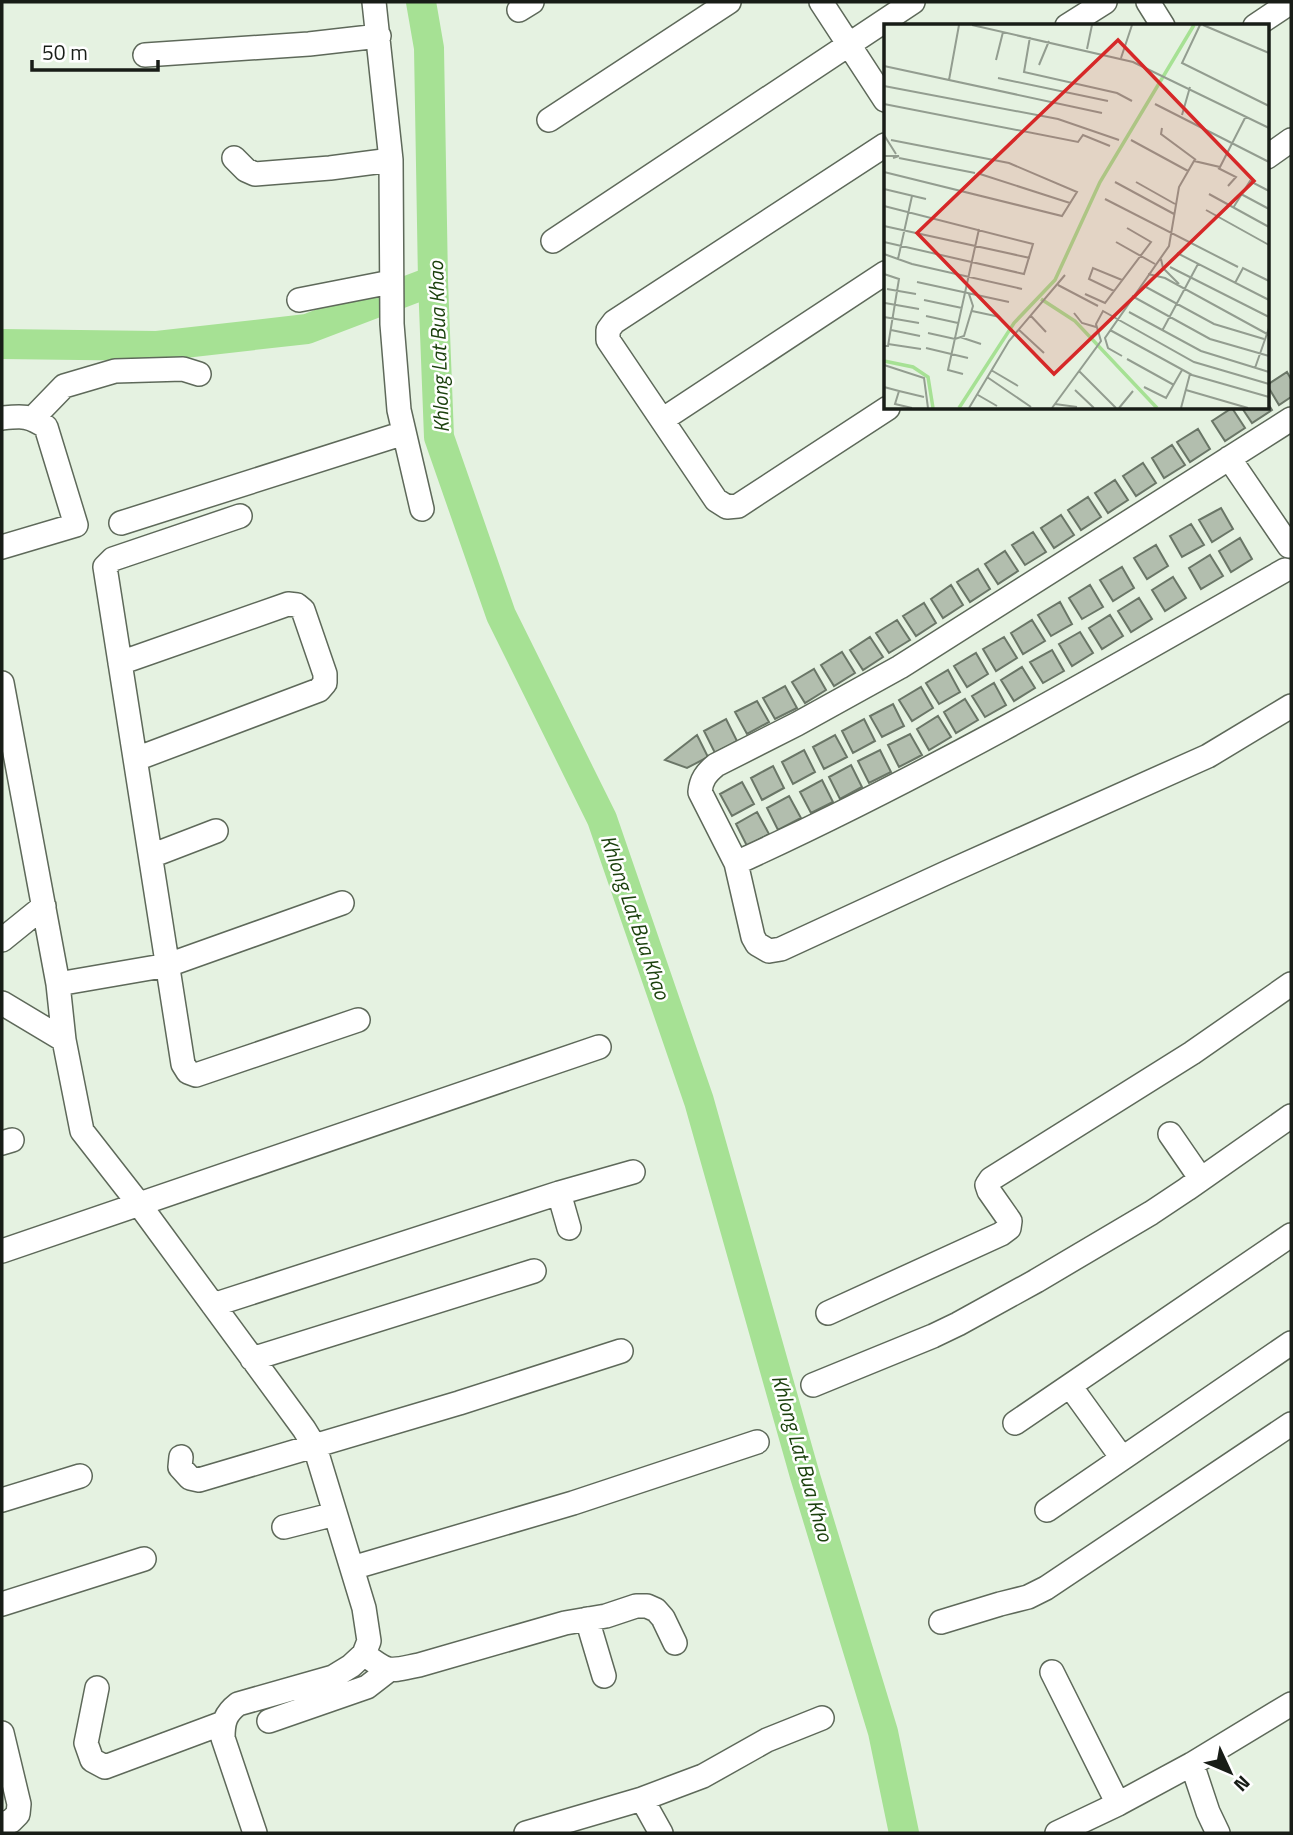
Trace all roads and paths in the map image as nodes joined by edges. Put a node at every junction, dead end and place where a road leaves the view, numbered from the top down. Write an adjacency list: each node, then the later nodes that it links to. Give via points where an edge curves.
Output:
1 (374, 2): 11 (street)
2 (729, 2): 15 (street)
3 (821, 2): 12 (street)
4 (913, 2): 12 (street)
5 (1105, 2): 8 (street)
6 (1148, 2): 9 (street)
7 (1291, 2): 10 (street)
8 (1070, 24)
9 (1162, 24)
10 (1258, 24)
11 (379, 36): 13 (street); 20 (street)
12 (849, 44): 14 (street); 21 (street)
13 (145, 55)
14 (884, 98)
15 (549, 120)
16 (1291, 140): 18 (street)
17 (884, 146): 30 (street, via 614,322 608,341)
18 (1268, 156)
19 (234, 158): 20 (street, via 255,174)
20 (391, 160): 23 (street)
21 (552, 241)
22 (884, 274): 30 (street)
23 (391, 277): 24 (street); 31 (street, via 398,410)
24 (299, 300)
25 (199, 374): 28 (street, via 183,369 115,372 64,386)
26 (885, 410): 30 (street, via 738,506 727,507 716,500)
27 (2, 418): 28 (street)
28 (33, 418): 37 (street, via 46,427 76,525)
29 (1291, 419): 32 (street)
30 (662, 420)
31 (404, 433): 33 (street); 35 (street)
32 (1229, 458): 36 (street); 46 (street, via 900,667 716,765 706,774 700,792)
33 (422, 509)
34 (240, 516): 39 (street, via 113,559 106,567)
35 (121, 523)
36 (1290, 545): 38 (street, via 1283,555)
37 (2, 547)
38 (1288, 573): 46 (street, via 944,762)
39 (120, 663): 43 (street); 43 (street, via 288,604 303,610 325,674 319,690)
40 (2, 683): 42 (street)
41 (1291, 706): 46 (street, via 1208,756 781,949 769,951 753,937)
42 (6, 731): 48 (street)
43 (135, 759): 45 (street)
44 (216, 831): 45 (street)
45 (151, 856): 50 (street)
46 (736, 863)
47 (342, 903): 50 (street)
48 (44, 906): 49 (street); 51 (street)
49 (2, 940)
50 (168, 965): 51 (street); 54 (street, via 183,1064 196,1075)
51 (58, 984): 55 (street)
52 (1291, 984): 68 (street, via 1192,1054 991,1179 989,1191 1010,1221 1001,1234)
53 (2, 1003): 55 (street)
54 (358, 1020)
55 (64, 1040): 62 (street, via 82,1131)
56 (599, 1047): 62 (street)
57 (1291, 1116): 60 (street)
58 (1170, 1134): 60 (street)
59 (633, 1172): 61 (street)
60 (1201, 1179): 72 (street, via 1151,1213 958,1324)
61 (559, 1193): 63 (street); 67 (street, via 427,1246)
62 (139, 1204): 65 (street); 67 (street)
63 (569, 1228)
64 (1291, 1235): 73 (street)
65 (2, 1251)
66 (534, 1271): 71 (street)
67 (213, 1305): 71 (street)
68 (828, 1313)
69 (1291, 1343): 79 (street)
70 (621, 1351): 77 (street)
71 (253, 1359): 77 (street)
72 (813, 1385)
73 (1070, 1386): 74 (street); 79 (street)
74 (1015, 1423)
75 (1291, 1424): 89 (street, via 1046,1588 1028,1598)
76 (757, 1442): 86 (street, via 573,1503)
77 (315, 1447): 78 (street, via 198,1480 180,1467); 83 (street)
78 (181, 1457)
79 (1122, 1458): 82 (street)
80 (80, 1476): 81 (street)
81 (2, 1500)
82 (1047, 1510)
83 (335, 1514): 84 (street); 86 (street)
84 (284, 1527)
85 (144, 1559): 87 (street)
86 (352, 1568): 91 (street, via 365,1608 369,1640)
87 (2, 1604)
88 (587, 1619): 90 (street, via 647,1606 663,1618); 92 (street); 94 (street)
89 (941, 1622)
90 (675, 1643)
91 (364, 1654): 92 (street); 99 (street, via 333,1677 237,1704)
92 (389, 1670): 98 (street, via 367,1687)
93 (1052, 1672): 103 (street)
94 (604, 1676)
95 (97, 1688): 99 (street, via 86,1743 92,1760 105,1767)
96 (1291, 1704): 101 (street)
97 (822, 1718): 102 (street, via 767,1740 703,1776)
98 (269, 1721)
99 (223, 1723): 105 (street, via 223,1738)
100 (2, 1734): 104 (street, via 19,1804 18,1814)
101 (1192, 1764): 103 (street); 109 (street)
102 (642, 1799): 106 (street); 107 (street)
103 (1118, 1804): 108 (street)
104 (2, 1824)
105 (255, 1833)
106 (526, 1833)
107 (661, 1833)
108 (1056, 1833)
109 (1218, 1833)

